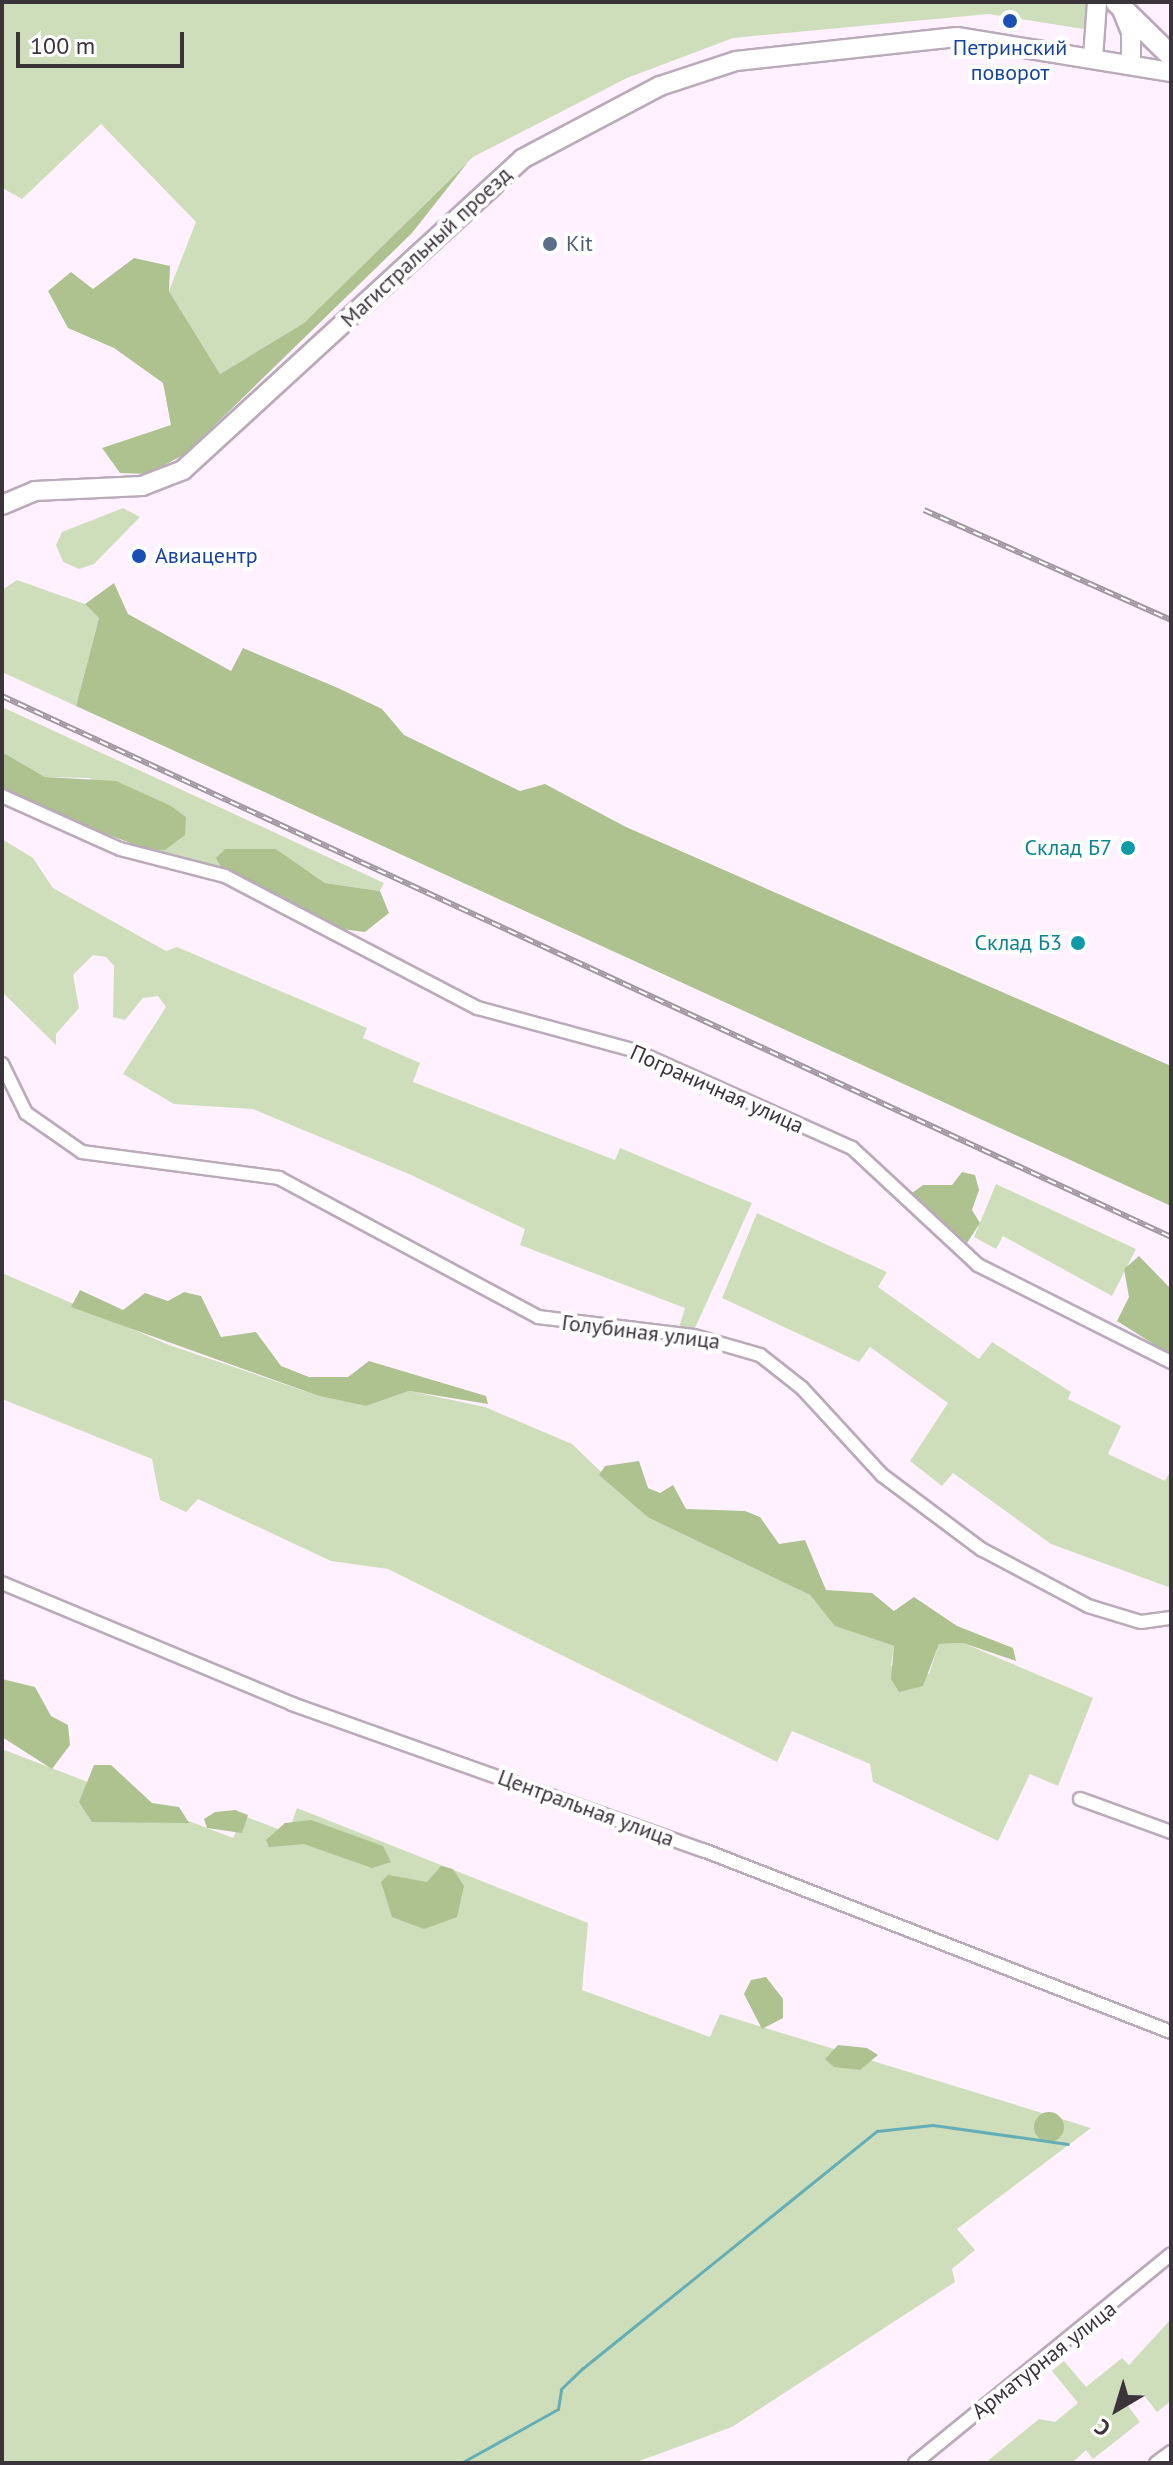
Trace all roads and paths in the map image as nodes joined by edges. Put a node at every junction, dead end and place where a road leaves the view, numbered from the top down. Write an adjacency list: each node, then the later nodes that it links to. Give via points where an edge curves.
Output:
1 (1097, 2): 4 (main road)
2 (1118, 5): 3 (main road); 5 (main road, via 1131,32)
3 (1171, 56)
4 (1093, 58): 5 (main road, Магистральный проезд); 7 (main road, Магистральный проезд, via 957,37 736,61 660,86 522,159 183,470 142,486 35,491)
5 (1131, 65): 6 (main road, Магистральный проезд)
6 (1171, 72)
7 (2, 505)
8 (2, 796): 10 (street, Пограничная улица, via 120,849 225,876 478,1008 633,1050 852,1148 978,1265)
9 (2, 1064): 12 (street, Голубиная улица, via 26,1113 82,1152 279,1178 538,1317 694,1336 760,1355 802,1388 882,1475 981,1549 1088,1606 1141,1622)
10 (1171, 1362)
11 (2, 1583): 15 (street, Центральная улица, via 292,1704 703,1850)
12 (1171, 1618)
13 (1080, 1799): 14 (street)
14 (1171, 1832)
15 (1171, 2032)
16 (1171, 2254): 18 (street, Арматурная улица)
17 (1171, 2452): 19 (street)
18 (915, 2463)
19 (1156, 2463)

